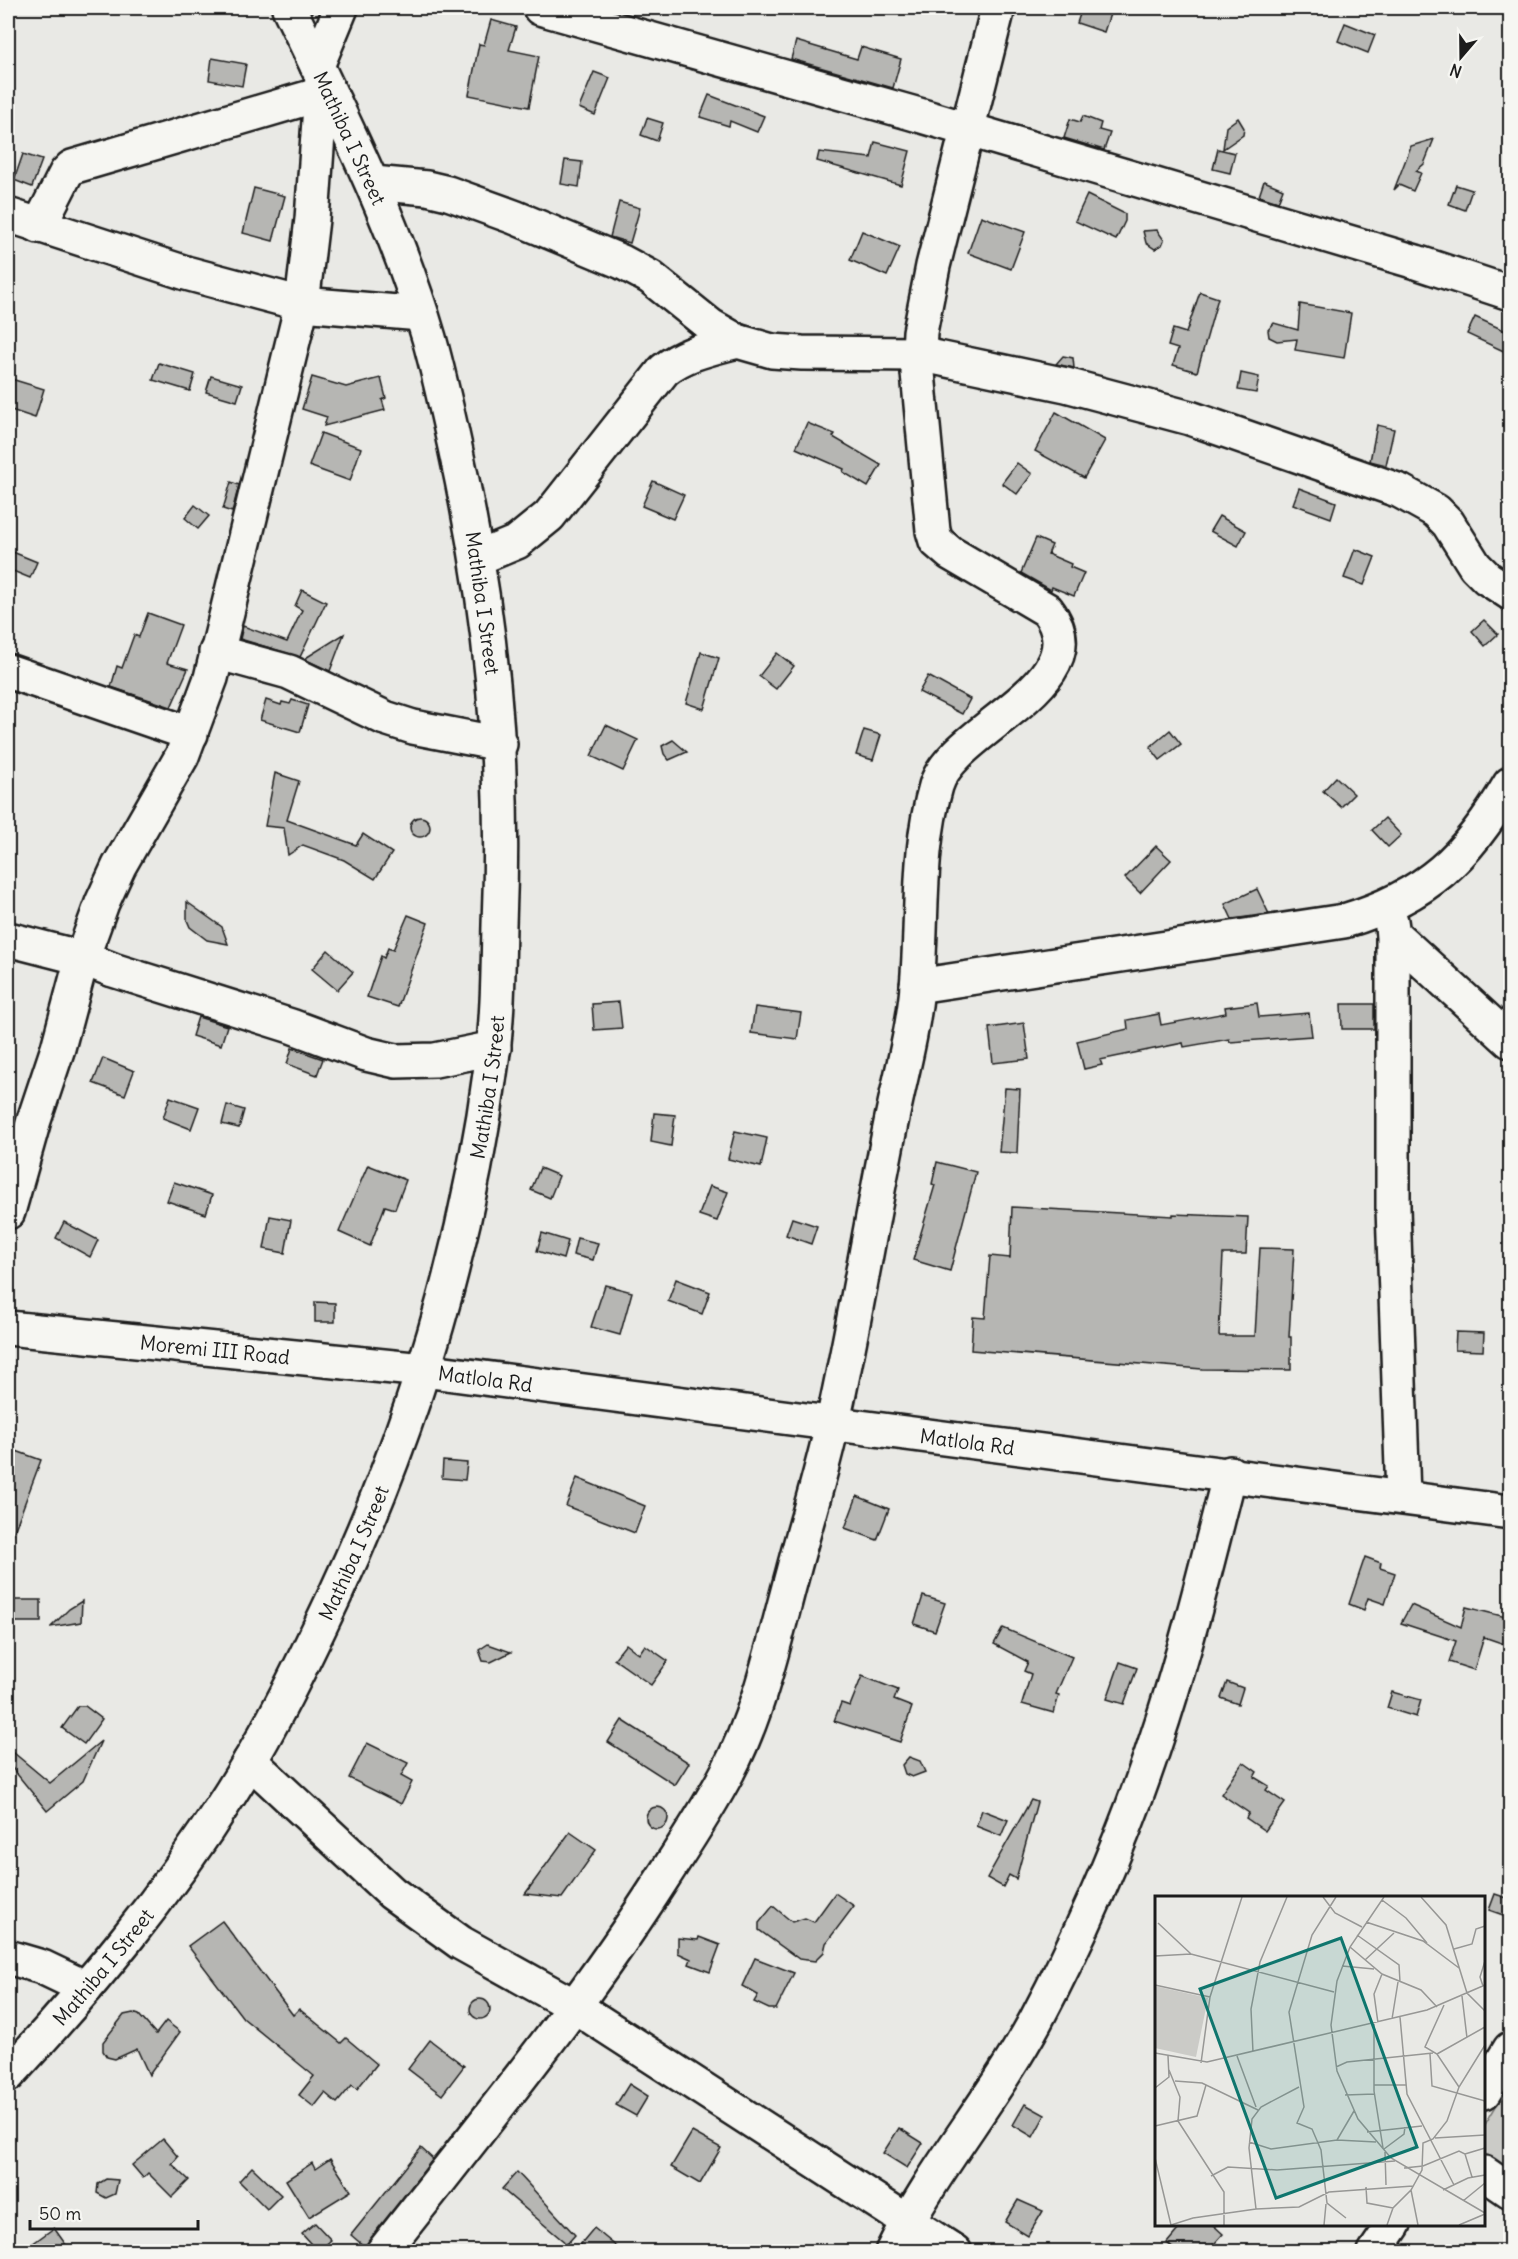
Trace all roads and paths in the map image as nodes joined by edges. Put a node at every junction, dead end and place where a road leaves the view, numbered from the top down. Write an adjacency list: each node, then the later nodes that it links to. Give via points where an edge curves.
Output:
1 (290, 8): 5 (street, Mathiba I Street)
2 (341, 8): 5 (street)
3 (540, 8): 6 (street)
4 (998, 8): 6 (street)
5 (320, 79): 7 (street, Mathiba I Street); 9 (street, via 72,167); 11 (street)
6 (968, 130): 10 (street); 14 (street, via 924,303)
7 (373, 183): 12 (street, Mathiba I Street); 13 (street, via 448,193 603,253 650,277 711,326)
8 (8, 215): 9 (street)
9 (39, 225): 11 (street, via 186,273)
10 (1510, 293)
11 (302, 304): 12 (street); 17 (street)
12 (421, 314): 15 (street, Mathiba I Street, via 440,379)
13 (737, 341): 14 (street, via 772,351); 15 (street, via 674,361 549,516 517,542)
14 (919, 354): 16 (street, via 1066,385 1190,418 1400,491 1436,511 1475,566); 25 (street, via 936,541 950,554 1047,610 1057,623 1060,640 1055,657 1028,697 955,755 938,778 928,819)
15 (478, 558): 20 (street, Mathiba I Street)
16 (1510, 593)
17 (216, 652): 19 (street); 20 (street, via 289,672 385,718)
18 (8, 671): 19 (street)
19 (191, 734): 24 (street, via 119,866)
20 (500, 744): 27 (street, Mathiba I Street, via 501,888)
21 (1510, 784): 22 (street, via 1490,817 1454,861)
22 (1391, 920): 25 (street, via 1344,921); 26 (street); 33 (street, via 1393,1208)
23 (8, 939): 24 (street)
24 (82, 958): 27 (street, via 396,1061 435,1060); 28 (street)
25 (917, 986): 31 (street)
26 (1510, 1041)
27 (494, 1048): 30 (street, Mathiba I Street, via 456,1253)
28 (8, 1212)
29 (8, 1328): 30 (street, Moremi III Road)
30 (423, 1370): 31 (street, Matlola Rd); 35 (street, Mathiba I Street, via 365,1531 320,1628)
31 (833, 1424): 32 (street, Matlola Rd); 38 (street, via 776,1637 747,1727 728,1771)
32 (1230, 1473): 33 (street, Matlola Rd); 44 (street, via 1164,1719 1099,1890 1036,2021 984,2107)
33 (1402, 1497): 34 (street, Matlola Rd)
34 (1510, 1512)
35 (250, 1761): 37 (street, Mathiba I Street, via 184,1864); 38 (street, via 392,1893 461,1944)
36 (8, 1957): 37 (street, via 42,1967)
37 (86, 1988): 40 (street, Mathiba I Street)
38 (576, 2007): 44 (street); 46 (street)
39 (1510, 2049): 41 (street)
40 (8, 2074)
41 (1485, 2090)
42 (1485, 2174): 43 (street)
43 (1510, 2191)
44 (907, 2220): 47 (street); 48 (street)
45 (1393, 2226): 49 (street)
46 (383, 2252)
47 (892, 2252)
48 (955, 2252)
49 (1375, 2252)

